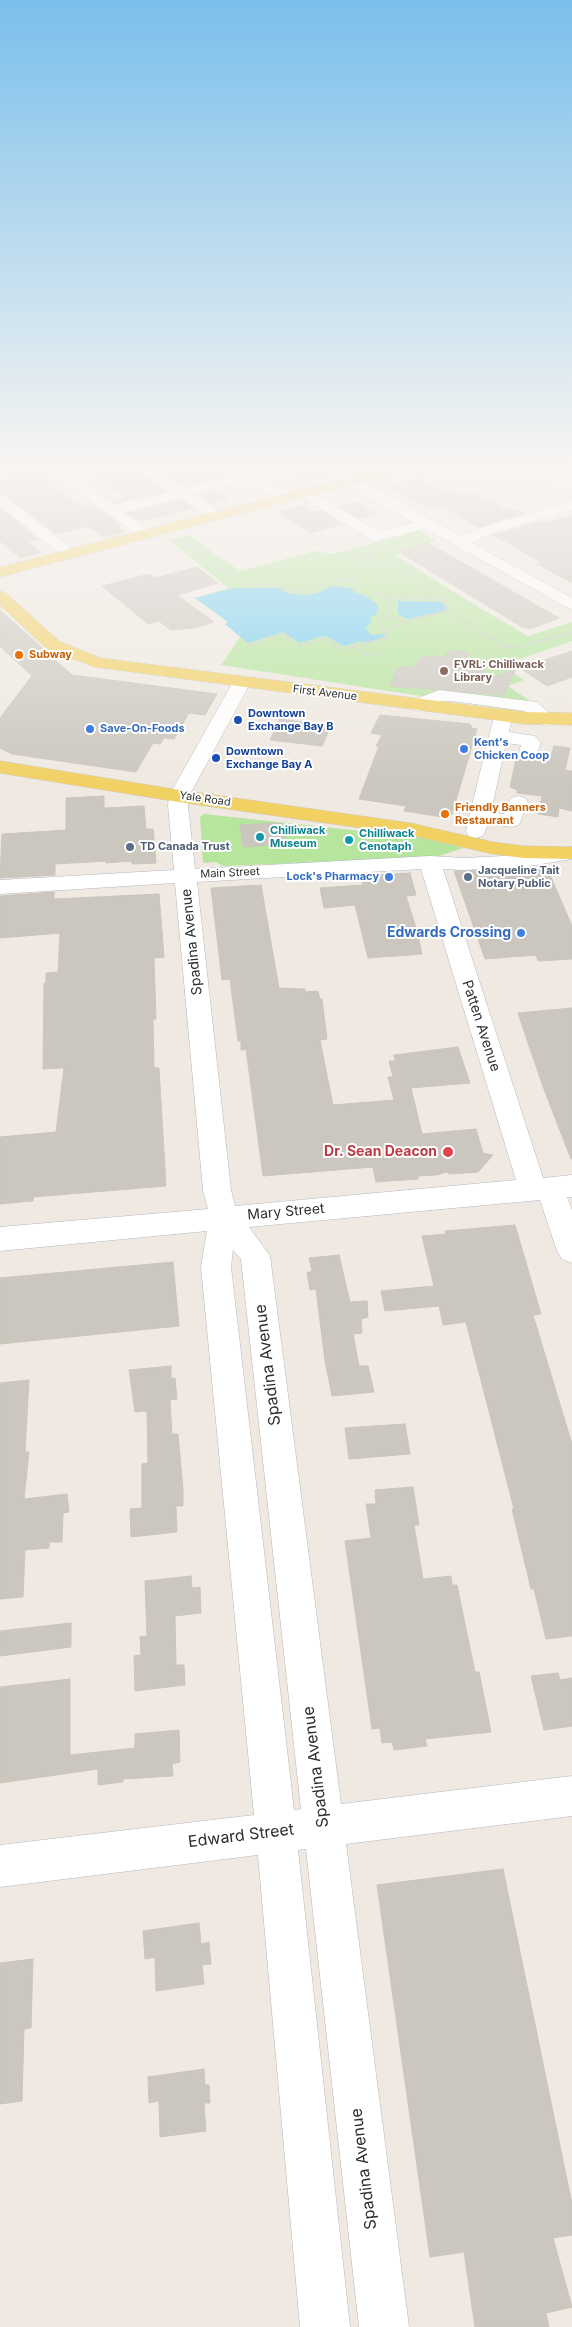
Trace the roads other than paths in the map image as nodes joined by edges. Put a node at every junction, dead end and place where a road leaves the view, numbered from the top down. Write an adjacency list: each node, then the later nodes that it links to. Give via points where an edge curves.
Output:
1 (31, 570): 6 (main road, via 18,580)
2 (509, 570): 5 (street)
3 (0, 580): 6 (main road)
4 (565, 584): 5 (street)
5 (545, 590): 8 (street)
6 (18, 593): 9 (main road, via 76,646)
7 (0, 596): 9 (main road, First Avenue, via 53,645)
8 (572, 605)
9 (80, 656): 10 (main road, First Avenue, via 115,666)
10 (242, 682): 11 (main road, First Avenue); 18 (street)
11 (418, 705): 12 (main road, First Avenue); 14 (street, via 439,695 453,696 530,706)
12 (503, 716): 14 (main road, First Avenue); 15 (street)
13 (572, 719): 14 (main road, First Avenue)
14 (547, 720)
15 (499, 736): 16 (street, via 528,740); 20 (street)
16 (528, 752)
17 (0, 767): 18 (main road, Yale Road)
18 (179, 796): 21 (main road, Yale Road); 27 (street, Spadina Avenue)
19 (518, 802): 20 (street, via 512,821)
20 (478, 825): 21 (main road, Yale Road); 22 (main road, Yale Road)
21 (410, 829): 24 (main road, Yale Road)
22 (572, 836)
23 (572, 842): 24 (street, Main Street)
24 (493, 848): 25 (main road, Yale Road); 26 (street, Main Street, via 455,853)
25 (572, 853): 26 (street, Main Street, via 523,862)
26 (430, 862): 27 (street, Main Street); 29 (street, Patten Avenue)
27 (185, 875): 28 (street, Main Street); 30 (street, Spadina Avenue, via 217,1190)
28 (0, 887)
29 (552, 1188): 30 (street, Mary Street); 32 (street, Patten Avenue)
30 (224, 1217): 31 (street, Mary Street); 34 (street, Spadina Avenue, via 254,1256); 35 (street, Spadina Avenue, via 216,1267)
31 (0, 1239)
32 (572, 1251)
33 (572, 1796): 34 (street, Edward Street)
34 (323, 1827): 35 (street, Edward Street); 38 (street, Spadina Avenue)
35 (276, 1832): 36 (street, Edward Street); 37 (street, Spadina Avenue)
36 (0, 1866)
37 (325, 2327)
38 (384, 2327)

